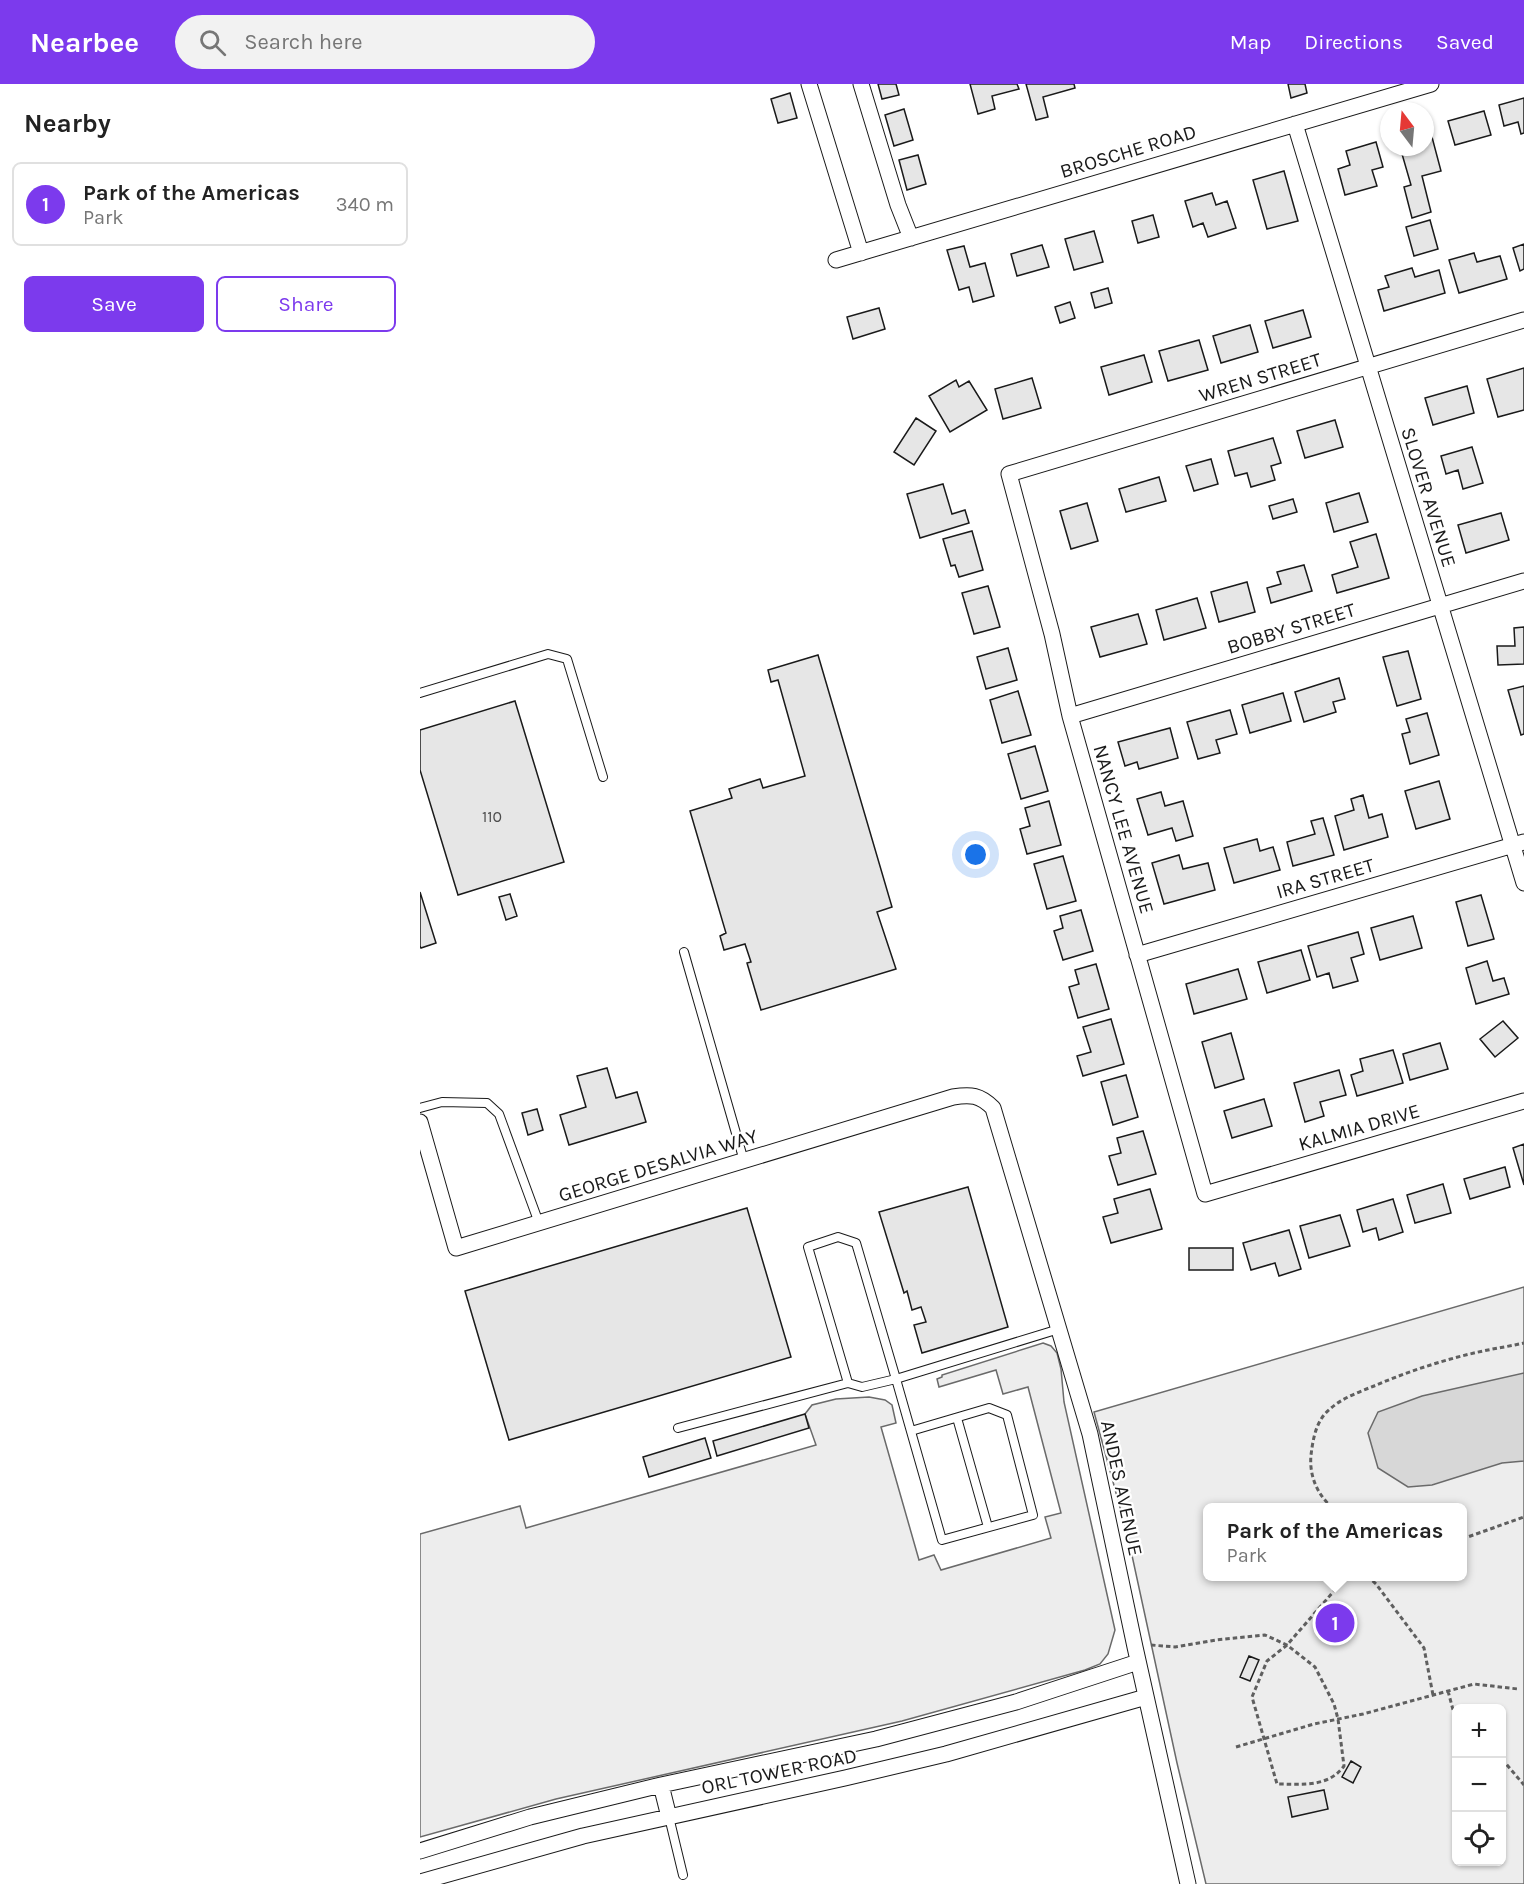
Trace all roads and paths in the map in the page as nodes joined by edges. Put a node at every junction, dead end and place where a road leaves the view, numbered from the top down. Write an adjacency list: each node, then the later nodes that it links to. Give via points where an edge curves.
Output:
1 (809, 84): 6 (street)
2 (861, 84): 5 (street)
3 (1431, 84): 4 (street, BROSCHE ROAD)
4 (1295, 124): 5 (street, BROSCHE ROAD); 9 (street, SLOVER AVENUE)
5 (911, 238): 6 (street, BROSCHE ROAD)
6 (861, 253): 7 (street, BROSCHE ROAD)
7 (836, 260)
8 (1524, 320): 9 (street, WREN STREET)
9 (1368, 366): 10 (street, WREN STREET); 12 (street, SLOVER AVENUE)
10 (1009, 474): 14 (street, NANCY LEE AVENUE)
11 (1524, 581): 12 (street, BOBBY STREET)
12 (1440, 606): 14 (street, BOBBY STREET); 16 (street, SLOVER AVENUE)
13 (420, 693): 15 (lane, via 548,654 567,659)
14 (1071, 716): 19 (street, NANCY LEE AVENUE)
15 (603, 777)
16 (1519, 843): 17 (street, SLOVER AVENUE); 19 (street, IRA STREET)
17 (1524, 883)
18 (684, 952): 24 (lane)
19 (1137, 955): 25 (street, NANCY LEE AVENUE)
20 (1524, 1101): 25 (street, KALMIA DRIVE)
21 (420, 1108): 26 (lane, via 442,1102 487,1103 498,1114)
22 (993, 1108): 24 (street, GEORGE DESALVIA WAY, via 983,1098 969,1094 953,1096); 27 (street, ANDES AVENUE)
23 (420, 1122): 26 (street, GEORGE DESALVIA WAY, via 456,1248)
24 (744, 1161): 26 (street, GEORGE DESALVIA WAY)
25 (1205, 1194)
26 (539, 1223)
27 (1059, 1329): 29 (lane); 41 (street, ANDES AVENUE, via 1090,1434)
28 (1524, 1343): 34 (path, via 1446,1360 1397,1376 1347,1397 1328,1410 1319,1423 1310,1459 1312,1478)
29 (896, 1378): 30 (lane, via 862,1387); 30 (lane, via 856,1243 838,1237 808,1247); 33 (lane)
30 (848, 1383): 32 (lane)
31 (957, 1418): 33 (lane); 36 (lane); 36 (lane, via 989,1408 1007,1415 1033,1515)
32 (678, 1428)
33 (911, 1431): 36 (lane, via 942,1540)
34 (1327, 1503)
35 (1524, 1517): 37 (path)
36 (988, 1527)
37 (1467, 1537)
38 (1343, 1581): 40 (path)
39 (1373, 1581): 44 (path, via 1424,1648)
40 (1287, 1645): 41 (path, via 1265,1635 1175,1647 1155,1644); 47 (path, via 1315,1667); 48 (path, via 1267,1662 1252,1697)
41 (1136, 1655): 45 (street, ANDES AVENUE); 51 (street, ORL TOWER ROAD, via 1016,1702 876,1739)
42 (1518, 1689): 43 (path, via 1474,1684)
43 (1448, 1690): 44 (path); 46 (path)
44 (1433, 1695): 47 (path)
45 (1146, 1697): 53 (street, ORL TOWER ROAD, via 946,1754); 57 (street, ANDES AVENUE)
46 (1452, 1706)
47 (1338, 1719): 48 (path); 48 (path, via 1344,1766 1337,1776 1320,1783 1277,1784)
48 (1264, 1739): 49 (path)
49 (1236, 1747)
50 (1506, 1765): 52 (path)
51 (661, 1785): 53 (street); 54 (street, ORL TOWER ROAD)
52 (1524, 1785)
53 (669, 1817): 55 (lane); 56 (street, ORL TOWER ROAD, via 583,1836)
54 (420, 1851)
55 (683, 1875)
56 (420, 1882)
57 (1188, 1884)

